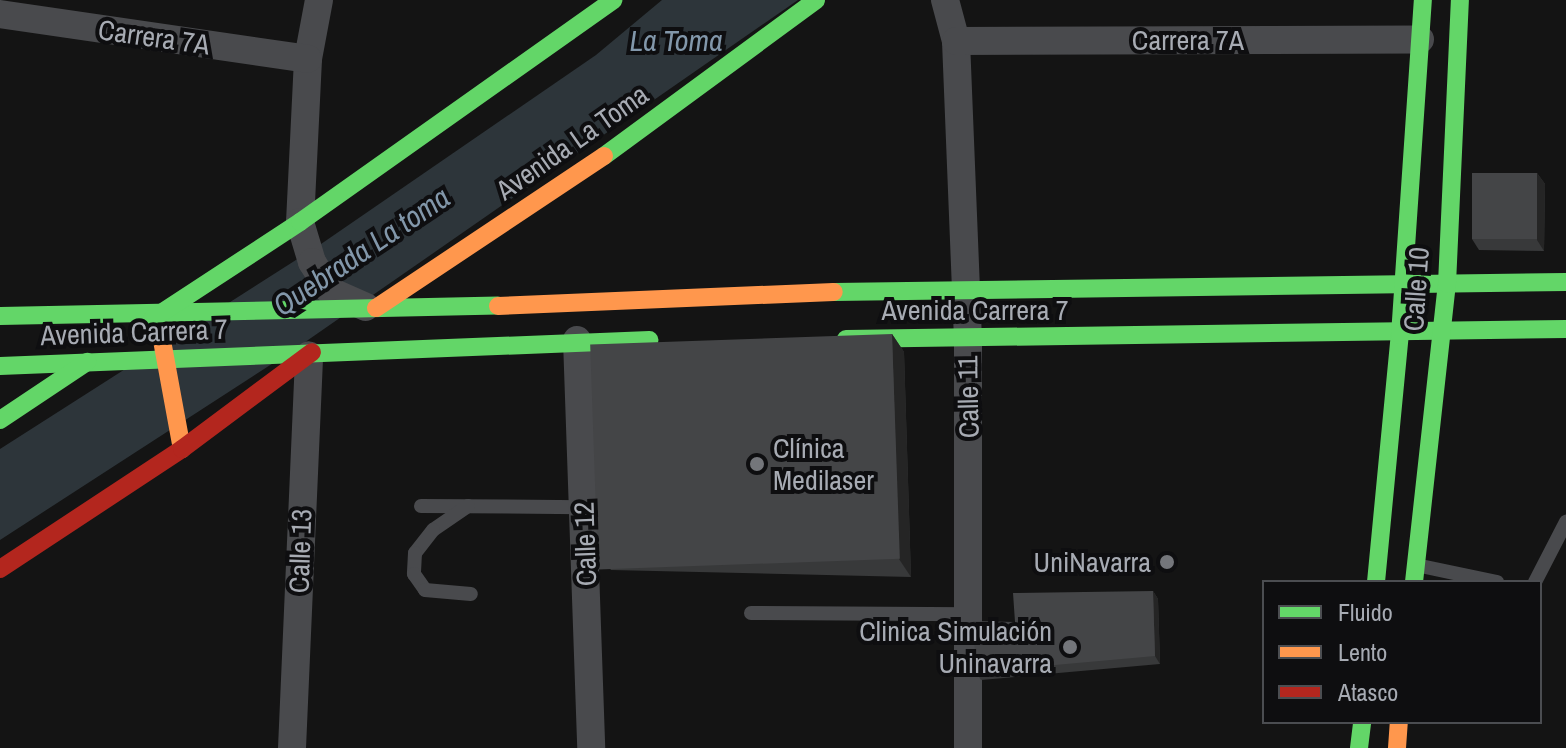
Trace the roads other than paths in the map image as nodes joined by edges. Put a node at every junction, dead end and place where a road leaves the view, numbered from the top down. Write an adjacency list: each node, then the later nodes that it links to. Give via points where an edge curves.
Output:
1 (319, 0): 12 (street)
2 (576, 0): 9 (street)
3 (613, 0): 9 (main road)
4 (816, 0): 14 (main road, Avenida La Toma, via 569,182)
5 (945, 0): 11 (street, Calle 11)
6 (1423, 0): 10 (main road, Calle 10)
7 (1460, 0): 18 (main road, Calle 10)
8 (0, 14): 12 (street, Carrera 7A)
9 (565, 38): 13 (main road)
10 (1420, 39): 11 (street, Carrera 7A); 17 (main road, Calle 10)
11 (956, 41): 19 (street, Calle 11)
12 (308, 59): 13 (street)
13 (301, 226): 22 (street, via 312,262 330,291); 24 (main road)
14 (468, 246): 15 (main road); 22 (main road, Avenida La Toma)
15 (464, 272)
16 (1566, 282): 18 (main road, Avenida Carrera 7)
17 (1401, 284): 18 (main road, Avenida Carrera 7); 19 (main road, Avenida Carrera 7); 27 (main road, Calle 10)
18 (1447, 284): 26 (main road, Calle 10)
19 (964, 286): 21 (main road, Avenida Carrera 7); 29 (street, Calle 11)
20 (472, 291): 21 (main road)
21 (488, 305): 22 (main road, Avenida Carrera 7)
22 (365, 310): 24 (main road, Avenida Carrera 7); 32 (main road, Avenida La Toma)
23 (0, 316): 24 (main road, Avenida Carrera 7)
24 (160, 317): 33 (main road); 34 (main road)
25 (1566, 329): 26 (main road, Avenida Carrera 7)
26 (1441, 333): 27 (main road, Avenida Carrera 7); 43 (main road, Calle 10)
27 (1400, 335): 29 (main road, Avenida Carrera 7); 44 (main road, Calle 10)
28 (827, 339): 29 (main road, Avenida Carrera 7)
29 (968, 339): 49 (street, Calle 11)
30 (577, 340): 31 (main road, Avenida Carrera 7); 32 (main road, Avenida Carrera 7); 40 (street, Calle 12)
31 (671, 340)
32 (302, 354): 33 (main road, Avenida Carrera 7); 37 (main road, Avenida La Toma); 52 (street, Calle 13)
33 (167, 358): 34 (main road, Avenida Carrera 7); 37 (main road)
34 (96, 360): 35 (main road, Avenida Carrera 7); 36 (main road)
35 (0, 366)
36 (0, 420)
37 (182, 449): 42 (main road, Avenida La Toma)
38 (421, 506): 39 (lane)
39 (468, 506): 40 (lane); 47 (lane, via 433,530 415,553 414,574 425,590)
40 (583, 507): 53 (street, Calle 12)
41 (1566, 522): 46 (lane)
42 (0, 569)
43 (1415, 574): 45 (lane)
44 (1376, 580)
45 (1476, 580)
46 (1536, 580)
47 (471, 594)
48 (751, 613): 49 (lane)
49 (970, 614): 54 (street, Calle 11)
50 (1362, 724): 55 (main road)
51 (1399, 724): 56 (main road)
52 (292, 748)
53 (591, 748)
54 (968, 748)
55 (1359, 748)
56 (1397, 748)

